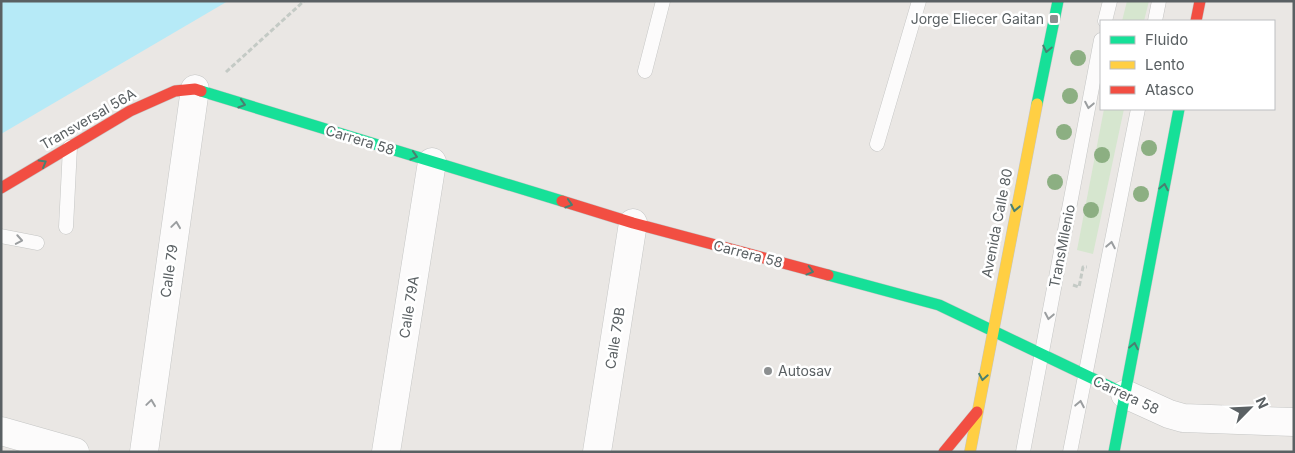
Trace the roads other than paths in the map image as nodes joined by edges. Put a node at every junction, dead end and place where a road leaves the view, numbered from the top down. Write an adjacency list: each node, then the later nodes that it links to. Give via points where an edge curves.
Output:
1 (663, 1): 11 (lane)
2 (919, 1): 15 (lane)
3 (1058, 1): 23 (main road, Avenida Calle 80, one-way to 23)
4 (1110, 1): 7 (lane)
5 (1160, 1): 8 (lane)
6 (1200, 1): 9 (main road)
7 (1105, 20)
8 (1155, 20)
9 (1196, 20)
10 (1100, 45): 24 (lane, TransMilenio, one-way to 24)
11 (645, 71)
12 (195, 89): 16 (main road, Transversal 56A, via 175,91 156,98); 17 (main road, Carrera 58, one-way to 17); 31 (street, Calle 79, one-way to 12)
13 (1138, 110): 25 (lane, one-way to 13)
14 (1179, 110): 26 (main road, one-way to 14)
15 (877, 144)
16 (70, 147): 18 (main road, Transversal 56A, one-way to 16); 20 (lane)
17 (432, 162): 19 (main road, Carrera 58, one-way to 19); 32 (street, Calle 79A)
18 (1, 188)
19 (634, 223): 23 (main road, Carrera 58, one-way to 23, via 939,305); 33 (street, Calle 79B)
20 (66, 227)
21 (1, 236): 22 (lane, one-way to 22)
22 (37, 243)
23 (992, 329): 24 (main road, Carrera 58); 27 (main road, Avenida Calle 80, one-way to 27)
24 (1042, 354): 25 (main road, Carrera 58); 36 (lane, TransMilenio)
25 (1085, 375): 26 (main road, Carrera 58); 37 (lane, one-way to 25)
26 (1125, 394): 28 (street, Carrera 58, via 1183,418); 38 (main road)
27 (977, 412): 34 (main road); 35 (main road, Avenida Calle 80)
28 (1294, 422)
29 (1, 431): 30 (street)
30 (75, 452)
31 (144, 452)
32 (386, 452)
33 (597, 452)
34 (944, 452)
35 (970, 452)
36 (1023, 452)
37 (1070, 452)
38 (1114, 452)

